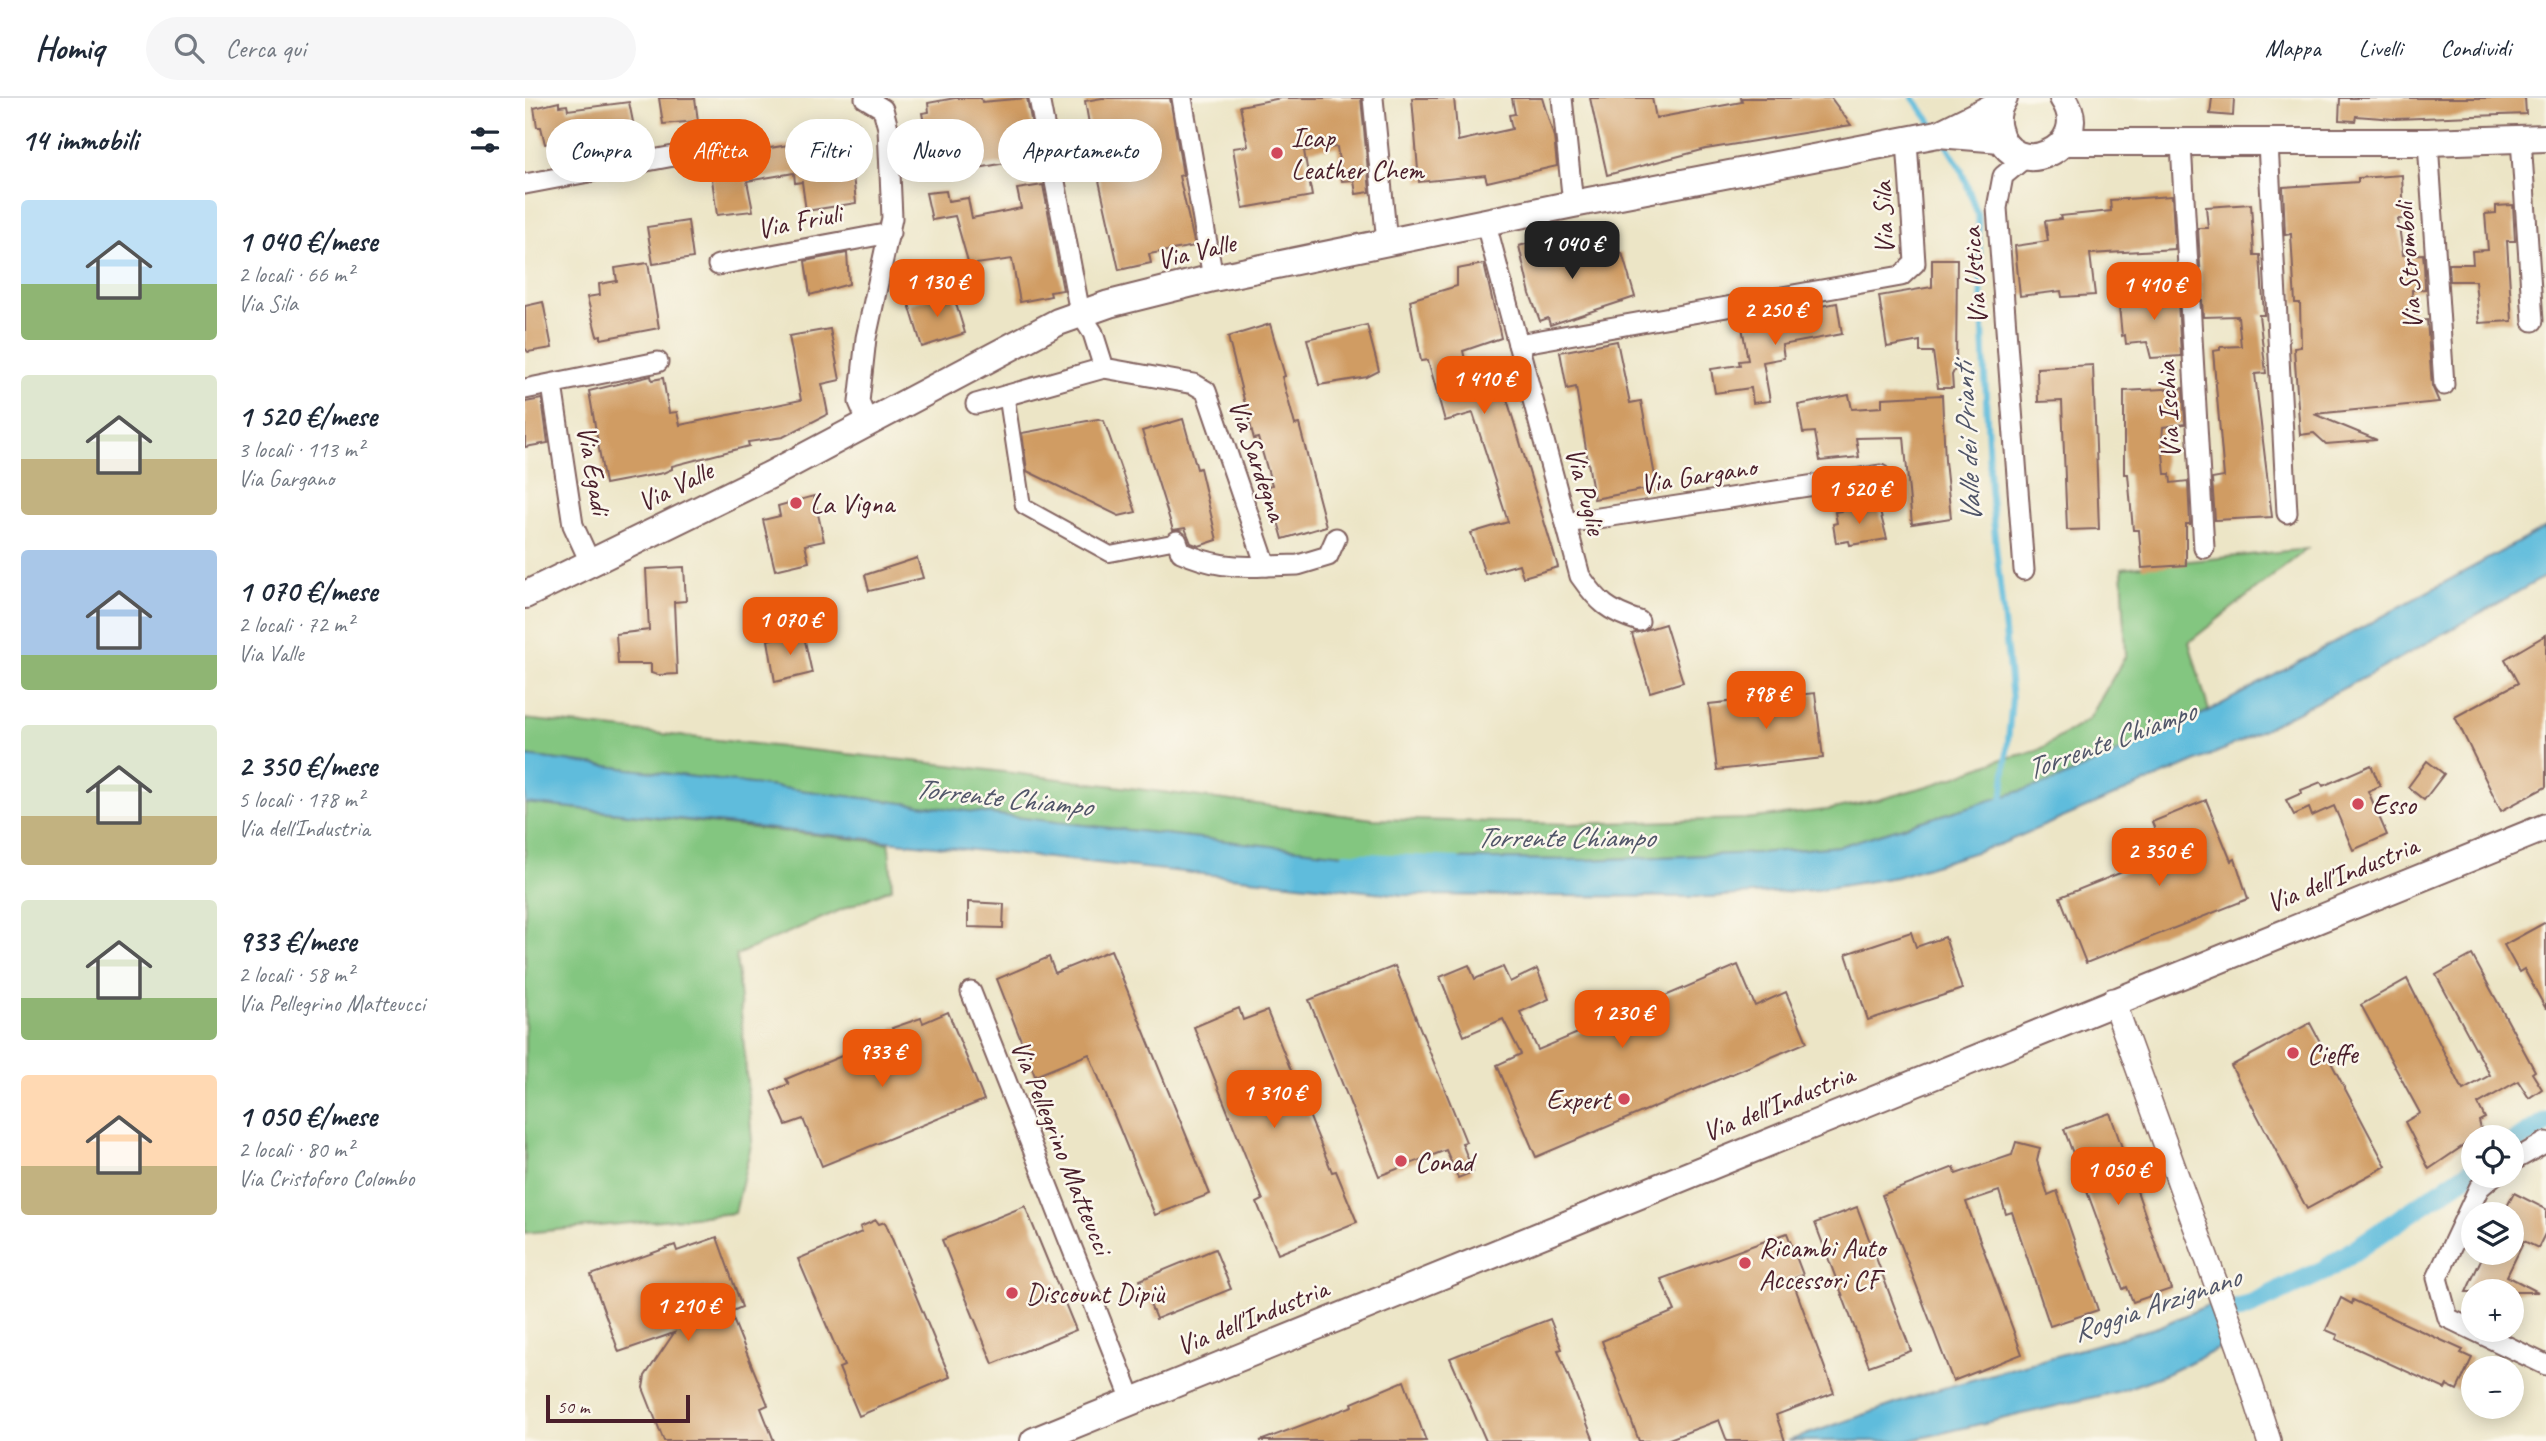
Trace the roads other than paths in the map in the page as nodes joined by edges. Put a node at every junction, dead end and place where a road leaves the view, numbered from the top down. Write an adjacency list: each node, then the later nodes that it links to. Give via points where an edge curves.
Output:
1 (865, 98): 22 (street, via 883,109 888,128)
2 (1039, 98): 26 (street)
3 (1182, 98): 25 (street)
4 (1373, 98): 23 (street)
5 (1562, 98): 20 (street)
6 (2003, 100): 8 (main road, Via Valle); 10 (main road, Via Valle, via 1997,115)
7 (2066, 102): 12 (main road, via 2070,122); 14 (main road)
8 (1938, 134): 10 (main road, Via Valle); 11 (main road, Via Valle)
9 (2534, 138): 13 (main road); 27 (street)
10 (2001, 139): 18 (main road)
11 (1907, 141): 20 (main road, Via Valle); 28 (street, Via Sila, via 1915,264 1901,276)
12 (2064, 142): 14 (main road); 18 (main road, via 2047,155)
13 (2428, 142): 15 (main road); 32 (street, Via Stromboli)
14 (2124, 143): 16 (main road)
15 (2268, 143): 16 (main road); 38 (street)
16 (2181, 144): 42 (street, Via Ischia)
17 (669, 157): 19 (street)
18 (2026, 157): 45 (street, Via Ustica, via 2003,176 1997,208)
19 (525, 184)
20 (1573, 204): 21 (main road, Via Valle)
21 (1486, 224): 23 (main road, Via Valle); 28 (street, Via Puglie)
22 (890, 233): 24 (street, Via Friuli); 36 (street, via 866,338 859,402)
23 (1387, 243): 25 (main road, Via Valle)
24 (718, 265)
25 (1213, 278): 26 (main road, Via Valle)
26 (1080, 313): 30 (street, via 1093,333); 36 (main road, Via Valle)
27 (2533, 321)
28 (1518, 344): 39 (street, Via Puglie)
29 (658, 362): 31 (street)
30 (1104, 368): 34 (street, Via Sardegna); 44 (street, Via Sardegna, via 1194,384 1206,391)
31 (552, 385): 33 (street); 43 (street, Via Egadi, via 573,525)
32 (2444, 385)
33 (525, 389)
34 (1006, 394): 35 (street, Via Sardegna); 41 (street, Via Sardegna, via 1023,506 1110,554)
35 (976, 404)
36 (868, 423): 43 (main road, Via Valle)
37 (1880, 475): 39 (street, Via Gargano)
38 (2287, 513)
39 (1566, 523): 47 (street, Via Puglie, via 1580,576 1597,601 1616,614)
40 (1336, 538): 44 (street, Via Sardegna, via 1328,556 1298,565)
41 (1177, 541): 44 (street, Via Sardegna, via 1181,552 1206,564)
42 (2204, 548)
43 (590, 562): 46 (main road, Via Valle)
44 (1266, 566)
45 (2024, 570)
46 (525, 595)
47 (1640, 621)
48 (2546, 827): 50 (main road, Via dell'Industria)
49 (971, 992): 55 (street, Via Pellegrino Matteucci)
50 (2113, 1000): 55 (main road, Via dell'Industria); 57 (street)
51 (2546, 1142): 52 (street)
52 (2524, 1155)
53 (2479, 1188): 54 (street, via 2437,1278 2448,1318)
54 (2546, 1365)
55 (1132, 1401): 56 (main road, Via dell'Industria)
56 (1034, 1441)
57 (2269, 1441)

